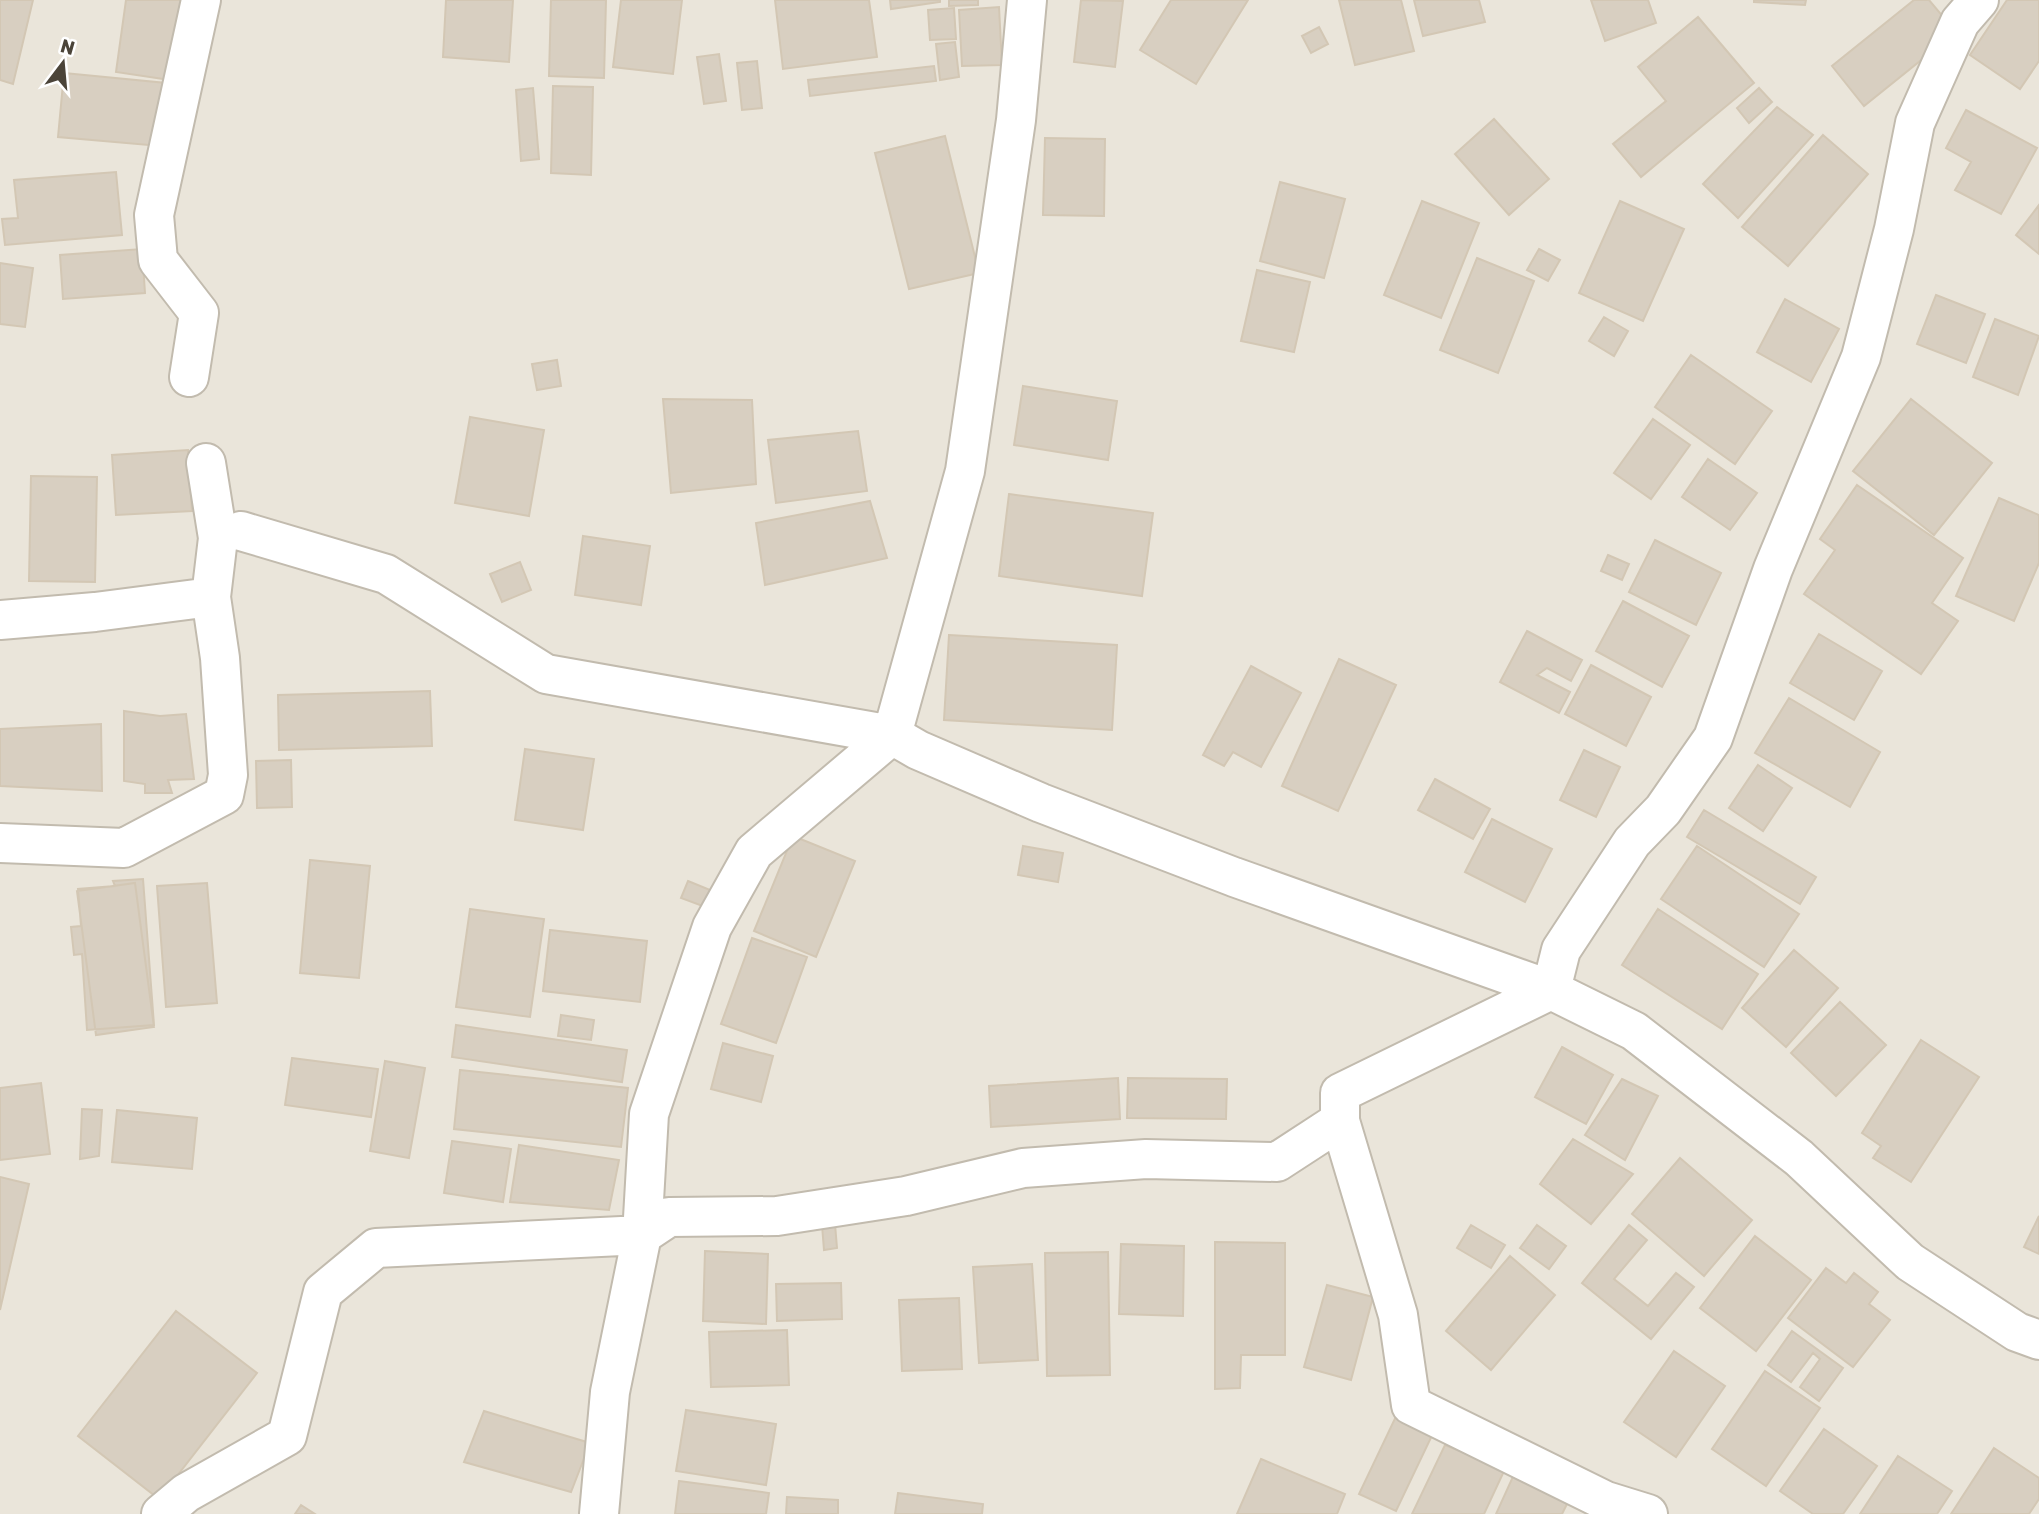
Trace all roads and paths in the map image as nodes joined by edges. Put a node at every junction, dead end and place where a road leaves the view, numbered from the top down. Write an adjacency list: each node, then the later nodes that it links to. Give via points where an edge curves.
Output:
1 (201, 0): 4 (street, via 155,215 158,260 199,313)
2 (1027, 0): 9 (street, via 1016,120 965,471)
3 (1979, 0): 11 (street, via 1960,22 1915,123 1861,357 1773,569 1713,738 1663,810 1632,842 1561,950)
4 (189, 377)
5 (206, 463): 7 (street, via 218,538)
6 (241, 530): 9 (street, via 386,574 546,674)
7 (211, 597): 8 (street); 10 (street, via 228,775 224,795 124,848)
8 (0, 620)
9 (892, 735): 11 (street, via 1041,803); 13 (street, via 754,852 712,927 649,1114)
10 (0, 843)
11 (1550, 990): 12 (street, via 1340,1093); 14 (street, via 1634,1031 1799,1158 1910,1262 2017,1332)
12 (1340, 1121): 13 (street, via 1277,1162 1146,1159 1023,1168 905,1196 777,1216 669,1217); 17 (street, via 1398,1315 1412,1405 1606,1501)
13 (642, 1235): 15 (street, via 376,1248 323,1292 287,1436 186,1493); 16 (street, via 610,1392)
14 (2039, 1340)
15 (162, 1514)
16 (599, 1514)
17 (1648, 1514)

